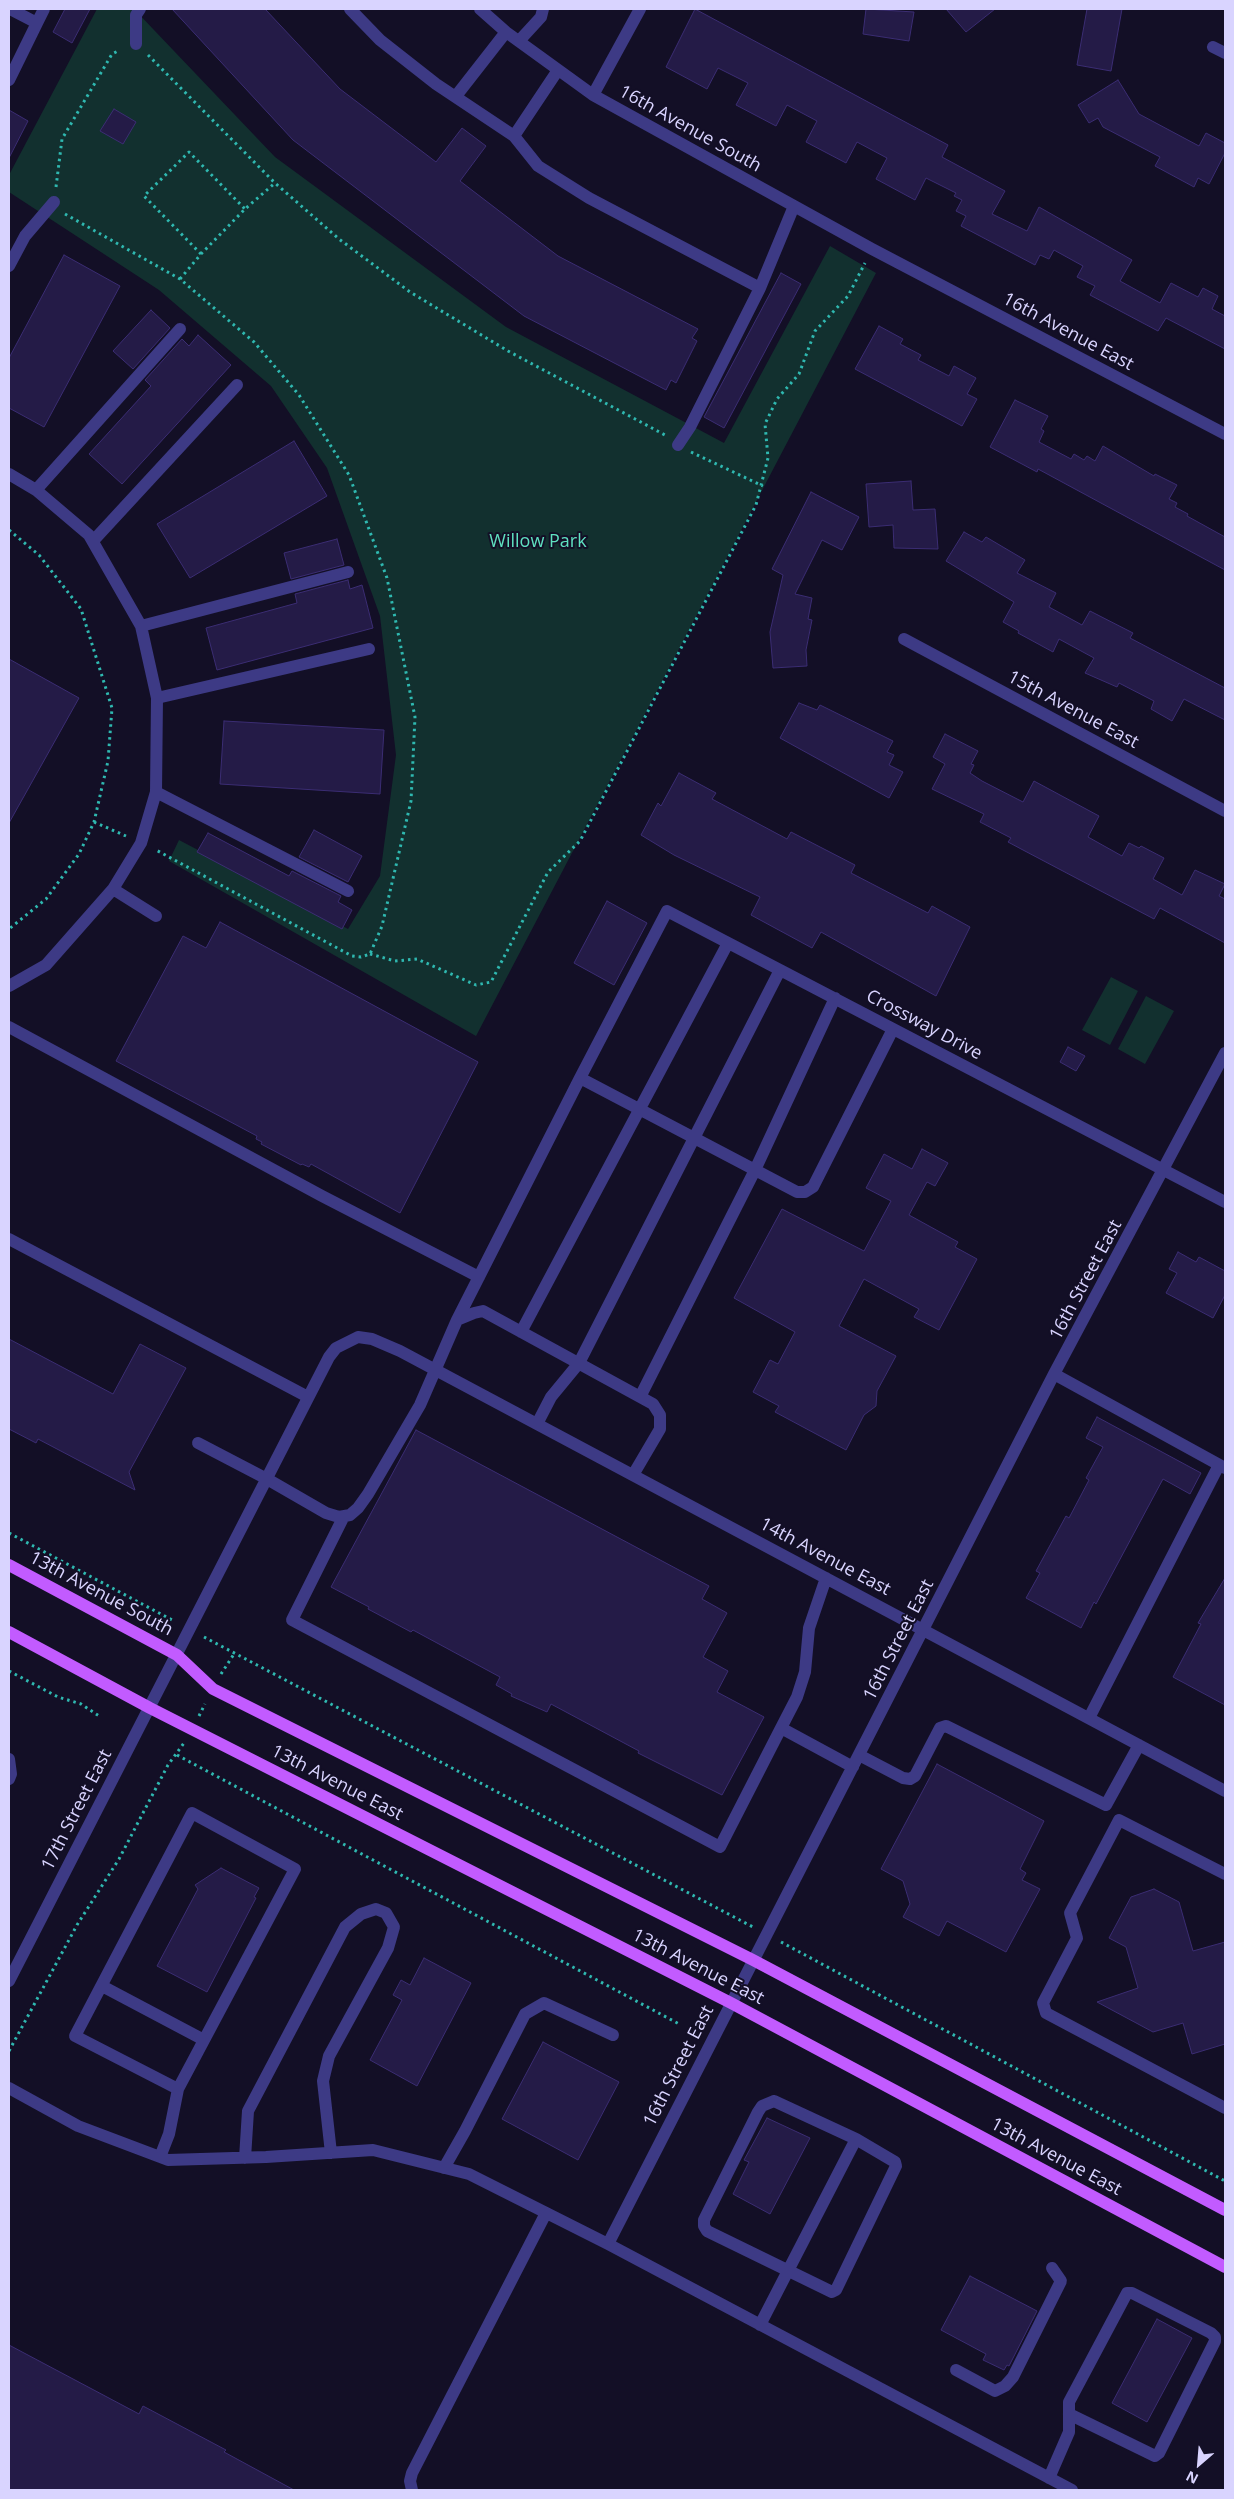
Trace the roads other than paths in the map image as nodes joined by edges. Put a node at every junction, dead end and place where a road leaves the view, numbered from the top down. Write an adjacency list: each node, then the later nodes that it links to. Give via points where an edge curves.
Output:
1 (10, 9): 8 (street)
2 (44, 9): 8 (street)
3 (140, 9): 11 (street, via 136,15)
4 (350, 9): 17 (street, via 380,40)
5 (480, 9): 9 (street, 16th Avenue South)
6 (543, 9): 10 (street, via 541,17)
7 (640, 9): 16 (street)
8 (37, 23): 15 (street)
9 (506, 32): 10 (street, 16th Avenue South); 17 (street)
10 (519, 41): 14 (street, 16th Avenue South)
11 (136, 44)
12 (1213, 47): 13 (street)
13 (1225, 53)
14 (558, 70): 16 (street, 16th Avenue South); 18 (street)
15 (9, 80)
16 (593, 95): 20 (street, 16th Avenue South)
17 (456, 96): 18 (street)
18 (514, 136): 23 (street, via 538,166 589,198)
19 (54, 202): 22 (street, via 25,236)
20 (794, 206): 21 (street, 16th Avenue South); 23 (street)
21 (895, 261): 26 (street, 16th Avenue East)
22 (9, 266)
23 (760, 288): 27 (street)
24 (180, 329): 29 (street)
25 (237, 385): 30 (street)
26 (1225, 434)
27 (678, 445)
28 (9, 474): 29 (street)
29 (36, 490): 30 (street)
30 (93, 541): 32 (street)
31 (348, 572): 32 (street)
32 (142, 626): 35 (street)
33 (904, 639): 37 (street, 15th Avenue East)
34 (369, 649): 35 (street)
35 (157, 698): 36 (street)
36 (156, 792): 38 (street, via 140,843); 39 (street)
37 (1225, 811)
38 (113, 889): 40 (street); 43 (street, via 46,965)
39 (348, 891)
40 (156, 916)
41 (728, 943): 42 (street, Crossway Drive); 48 (street, Crossway Drive, via 667,911); 49 (street)
42 (780, 970): 44 (street, Crossway Drive); 50 (street)
43 (9, 986)
44 (835, 998): 46 (street, Crossway Drive); 51 (street)
45 (9, 1027): 55 (street)
46 (893, 1029): 51 (street, via 813,1187 806,1192 797,1192); 52 (street, Crossway Drive)
47 (1225, 1053): 52 (street, 16th Street East)
48 (580, 1078): 49 (street); 55 (street)
49 (640, 1110): 50 (street); 57 (street)
50 (694, 1138): 51 (street); 58 (street)
51 (755, 1170): 62 (street)
52 (1165, 1170): 53 (street, Crossway Drive); 60 (street, 16th Street East)
53 (1225, 1202)
54 (9, 1239): 61 (street)
55 (479, 1277): 56 (street)
56 (457, 1320): 57 (street, via 483,1312); 59 (street)
57 (521, 1332): 58 (street)
58 (579, 1363): 62 (street); 63 (street, via 551,1398)
59 (435, 1370): 61 (street, 14th Avenue East, via 385,1343 358,1337 336,1348); 63 (street, 14th Avenue East); 68 (street, via 420,1405 368,1494 358,1508)
60 (1054, 1374): 65 (street); 71 (street, 16th Street East)
61 (308, 1397): 67 (street, 14th Avenue East)
62 (640, 1397): 66 (street, via 653,1404 660,1415 660,1430)
63 (537, 1424): 66 (street, 14th Avenue East)
64 (198, 1443): 67 (street)
65 (1222, 1466): 75 (street)
66 (633, 1475): 70 (street, 14th Avenue East)
67 (267, 1479): 68 (street, via 326,1514); 73 (street, 17th Street East)
68 (344, 1516): 76 (street, via 292,1620 720,1847)
69 (9, 1565): 73 (main road, 13th Avenue South)
70 (826, 1578): 71 (street, 14th Avenue East); 76 (street, via 809,1628 805,1672)
71 (924, 1630): 75 (street, 14th Avenue East); 79 (street, 16th Street East)
72 (9, 1632): 74 (main road)
73 (177, 1655): 74 (street, 17th Street East); 85 (main road, 13th Avenue East, via 213,1689)
74 (150, 1708): 86 (street, 17th Street East); 88 (main road, 13th Avenue East)
75 (1089, 1718): 77 (street, 14th Avenue East)
76 (781, 1728): 79 (street)
77 (1139, 1745): 81 (street, 14th Avenue East); 82 (street)
78 (9, 1759): 80 (street)
79 (856, 1761): 82 (street, via 910,1779 940,1728 946,1726); 85 (street, 16th Street East)
80 (9, 1779)
81 (1225, 1792)
82 (1106, 1805): 83 (street)
83 (1119, 1820): 84 (street); 93 (street, via 1070,1913 1077,1938 1042,2003 1043,2009)
84 (1225, 1874)
85 (753, 1960): 88 (street, 16th Street East); 99 (main road, 13th Avenue East)
86 (9, 1981)
87 (102, 1986): 90 (street); 90 (street, via 192,1813 295,1869); 92 (street, via 75,2036)
88 (731, 2003): 101 (street, 16th Street East); 103 (main road, 13th Avenue East)
89 (613, 2035): 98 (street, via 544,2004 525,2014)
90 (204, 2040): 92 (street)
91 (9, 2088): 96 (street, via 78,2126)
92 (178, 2089): 96 (street, via 169,2134)
93 (1225, 2108)
94 (856, 2139): 104 (street); 104 (street, via 894,2162 896,2170 836,2290 829,2292); 104 (street, via 781,2102 768,2102 758,2112 704,2220 704,2226)
95 (331, 2153): 97 (street); 97 (street, via 323,2081 329,2056 388,1948 394,1927 386,1913 376,1909 361,1914 345,1927 248,2111); 98 (street, via 373,2150)
96 (160, 2157): 97 (street, via 168,2160)
97 (245, 2158)
98 (444, 2168): 100 (street, via 469,2174)
99 (1225, 2210)
100 (546, 2213): 101 (street); 109 (street, via 412,2473)
101 (608, 2244): 105 (street)
102 (1052, 2268): 106 (street, via 1060,2281 1013,2377 1005,2386 995,2391)
103 (1225, 2268)
104 (788, 2270): 105 (street)
105 (760, 2325): 108 (street)
106 (956, 2370)
107 (1069, 2414): 107 (street, via 1069,2402 1127,2294 1132,2292 1211,2333 1215,2341 1159,2454 1155,2456); 108 (street, via 1069,2432)
108 (1049, 2478): 110 (street)
109 (412, 2490)
110 (1072, 2490)

